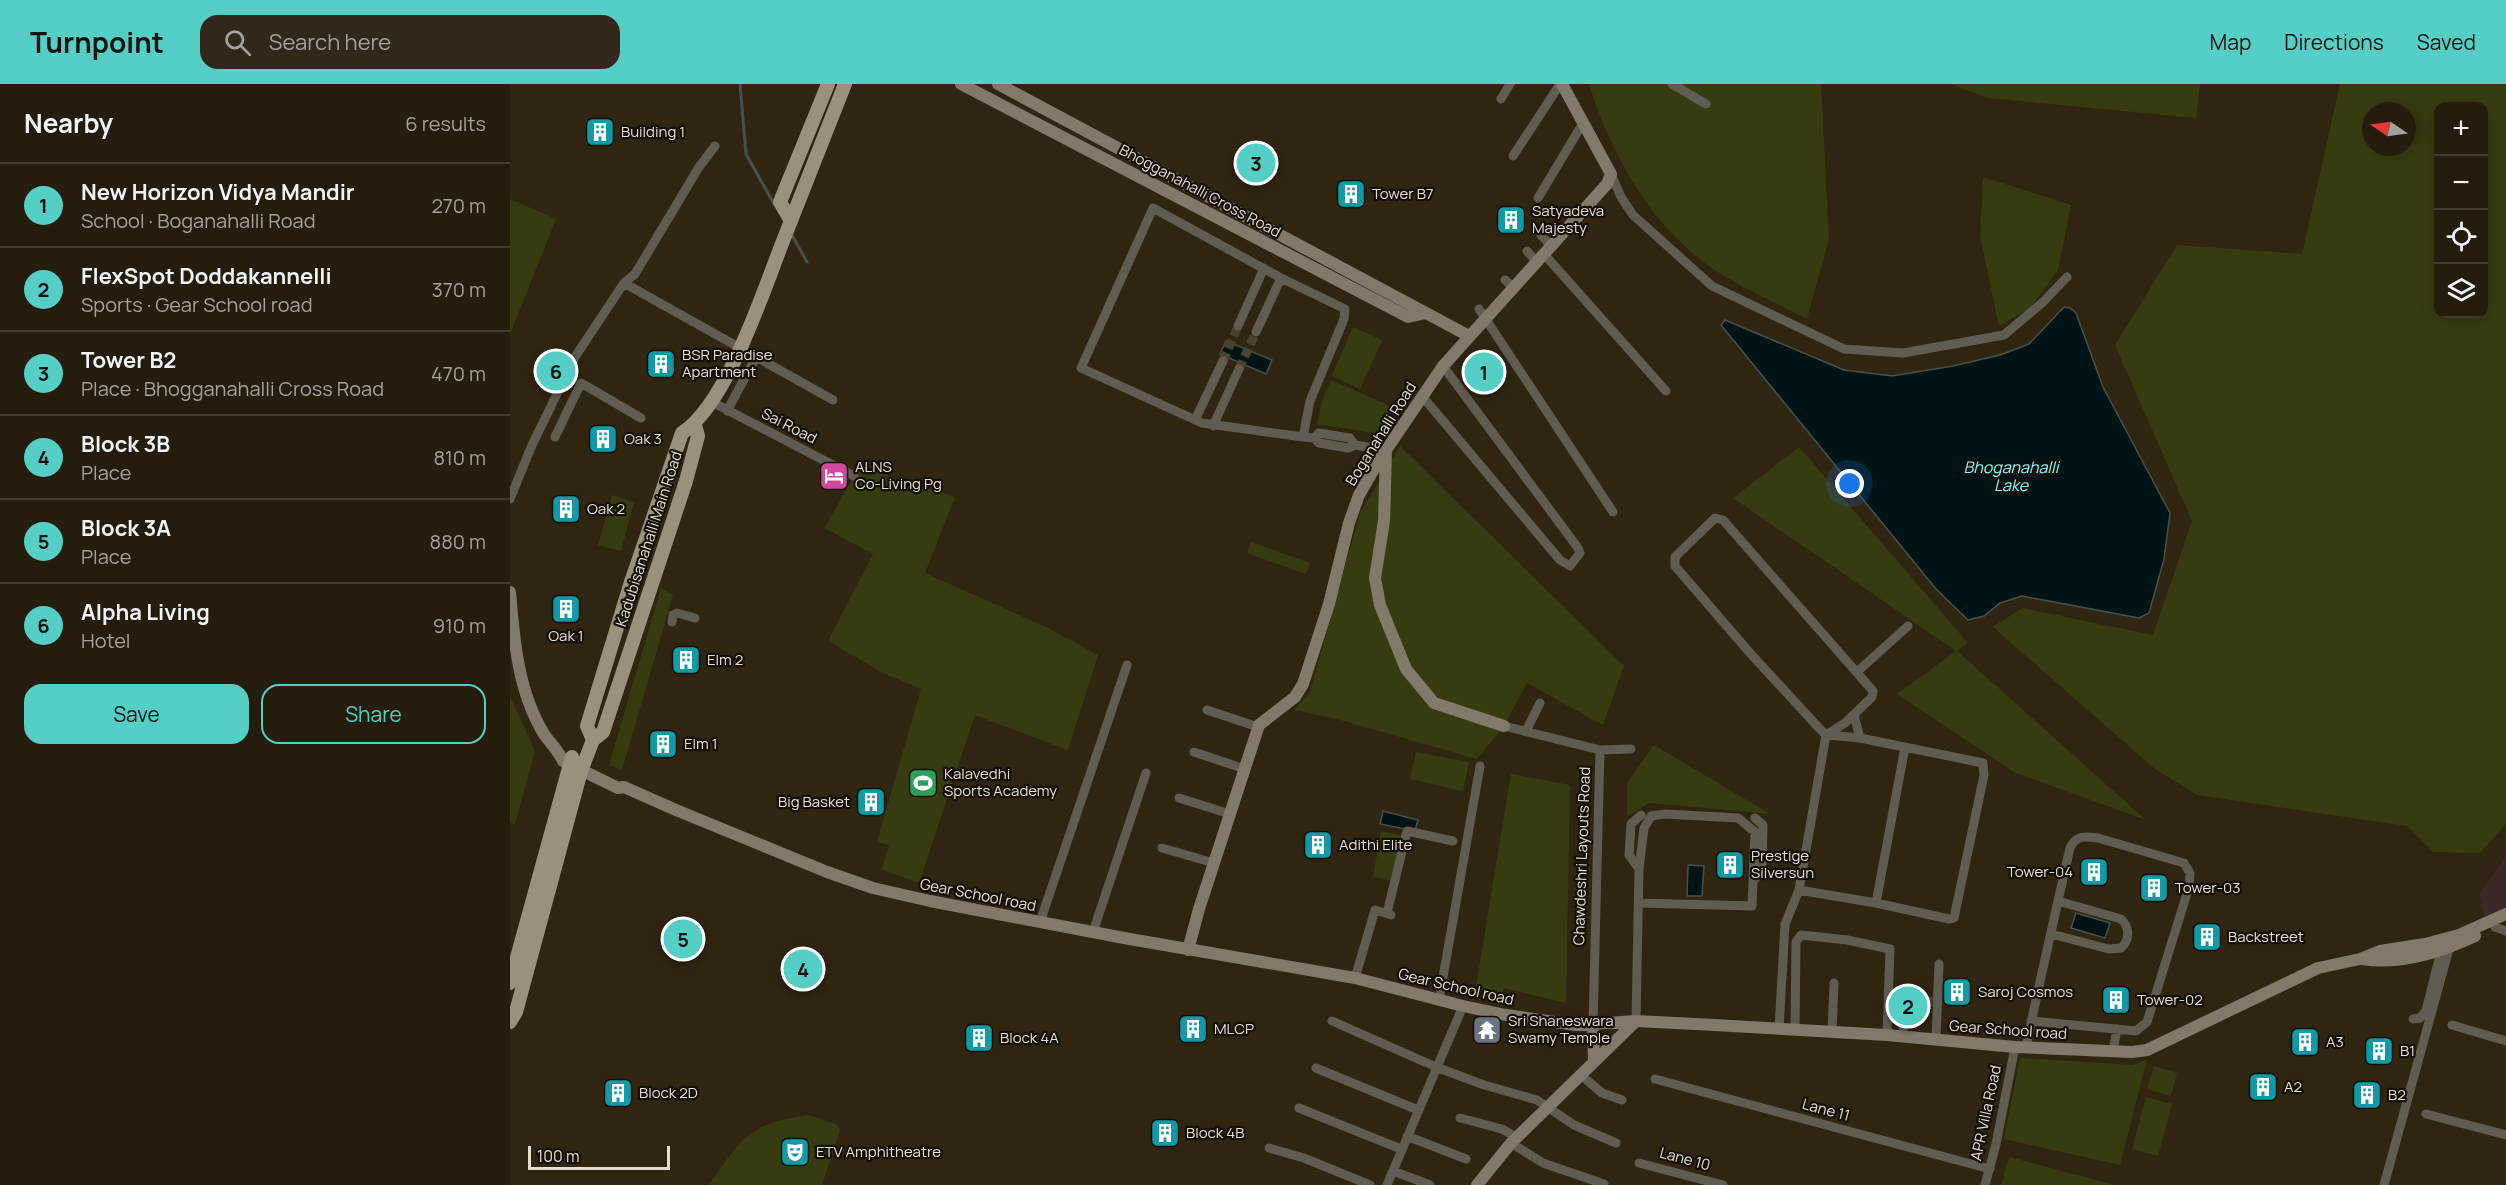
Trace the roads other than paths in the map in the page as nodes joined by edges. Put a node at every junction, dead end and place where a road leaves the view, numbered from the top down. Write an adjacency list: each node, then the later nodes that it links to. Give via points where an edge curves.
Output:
1 (828, 84): 17 (main road, via 780,202)
2 (845, 84): 17 (main road)
3 (961, 84): 12 (street, Bhogganahalli Cross Road)
4 (998, 84): 11 (street, Bhogganahalli Cross Road)
5 (1510, 84): 8 (street)
6 (1561, 84): 10 (street); 14 (street)
7 (1672, 84): 9 (street)
8 (1502, 99)
9 (1706, 104)
10 (1583, 123): 15 (street); 16 (street)
11 (1085, 129): 12 (street); 25 (street, Bhogganahalli Cross Road)
12 (1076, 144): 25 (street, Bhogganahalli Cross Road, via 1408,317)
13 (715, 146): 24 (street, via 635,274)
14 (1513, 156)
15 (1611, 174): 20 (street, Boganahalli Road, via 1607,184); 22 (street, via 1633,215 1712,285 1844,349 1903,353 2004,335)
16 (1538, 198)
17 (791, 221): 30 (main road)
18 (1541, 236): 20 (street)
19 (1527, 250): 20 (street)
20 (1544, 254): 26 (street, Boganahalli Road, via 1508,283); 35 (street)
21 (1264, 268): 23 (street); 27 (street); 41 (street, via 1153,208 1082,368)
22 (2067, 277)
23 (1281, 278): 28 (street); 45 (street, via 1345,309 1346,313 1310,401)
24 (624, 283): 30 (street); 48 (street, via 575,357)
25 (1426, 313): 29 (street, Bhogganahalli Cross Road)
26 (1482, 313): 29 (street, Boganahalli Road); 49 (street)
27 (1238, 326)
28 (1256, 332)
29 (1469, 336): 33 (street, Boganahalli Road)
30 (741, 348): 31 (street); 38 (main road)
31 (756, 357): 37 (street); 39 (street)
32 (1223, 361): 41 (street)
33 (1443, 366): 36 (street, Boganahalli Road); 36 (street, via 1578,548 1580,553 1574,564 1570,566 1560,560)
34 (1239, 369): 43 (street)
35 (1666, 391)
36 (1422, 396): 46 (street, Boganahalli Road)
37 (833, 400)
38 (712, 402): 39 (street, Sai Road); 42 (main road)
39 (727, 411): 47 (street, Sai Road)
40 (641, 418): 44 (street, via 581,382)
41 (1194, 420): 43 (street)
42 (695, 425): 50 (main road, via 682,433); 51 (main road, Kadubisanahalli Main Road, via 698,436)
43 (1213, 426): 45 (street)
44 (555, 436)
45 (1303, 437): 46 (street, via 1314,438 1319,433 1350,438 1354,445)
46 (1386, 450): 61 (street, via 1384,521 1374,578 1380,605 1406,669 1434,703); 62 (street, Boganahalli Road, via 1359,495 1349,523 1329,604 1303,684 1295,697)
47 (854, 476)
48 (510, 499)
49 (1612, 512)
50 (640, 557): 51 (main road); 66 (main road, via 587,726)
51 (659, 562): 66 (main road, Kadubisanahalli Main Road, via 603,732)
52 (510, 592): 71 (street, Gear School road, via 516,656 527,694 543,733)
53 (695, 618): 54 (street, via 677,613)
54 (672, 622)
55 (1908, 626): 57 (street)
56 (1127, 664): 91 (street)
57 (1858, 671): 60 (street, via 1874,694); 64 (street, via 1723,520 1715,518 1675,557 1676,566 1713,611)
58 (1540, 703): 63 (street)
59 (1207, 710): 62 (street)
60 (1854, 715): 64 (street); 65 (street)
61 (1504, 726): 63 (street, Chawdeshri Layouts Road)
62 (1258, 727): 73 (street)
63 (1526, 731): 69 (street, Chawdeshri Layouts Road)
64 (1826, 735): 65 (street); 86 (street)
65 (1860, 738): 67 (street)
66 (593, 740): 71 (main road, Kadubisanahalli Main Road)
67 (1905, 747): 81 (street, via 1983,763); 89 (street)
68 (1631, 749): 69 (street)
69 (1600, 750): 111 (street, Chawdeshri Layouts Road)
70 (1194, 752): 73 (street)
71 (573, 761): 91 (street, Gear School road, via 618,788 624,787 873,888); 101 (main road); 108 (main road, via 516,1012)
72 (1480, 766): 103 (street)
73 (1245, 769): 76 (street)
74 (1146, 773): 93 (street)
75 (1179, 798): 76 (street)
76 (1230, 814): 83 (street)
77 (1641, 815): 84 (street, via 1631,824 1629,855)
78 (1755, 818): 85 (street, via 1763,825 1762,866)
79 (1453, 841): 100 (street, via 1407,831 1390,914 1375,910)
80 (1162, 848): 83 (street)
81 (1967, 858): 82 (street); 89 (street, via 1954,918)
82 (1978, 860)
83 (1214, 863): 96 (street)
84 (1639, 869): 85 (street, via 1644,828 1651,816 1738,818 1755,832); 88 (street)
85 (1753, 882): 88 (street, via 1752,906)
86 (1799, 890): 89 (street); 113 (street, via 1785,924)
87 (2058, 901): 94 (street, APR Villa Road); 94 (street, via 2121,919 2127,926 2127,939 2121,948 2109,949); 114 (street, APR Villa Road, via 2070,848 2073,841 2085,836 2184,863 2190,873 2147,1022 2136,1031)
88 (1639, 903): 109 (street)
89 (1876, 903)
90 (2506, 914): 95 (street, Gear School road)
91 (1040, 922): 93 (street, Gear School road)
92 (2502, 926): 95 (street, Gear School road)
93 (1093, 932): 96 (street, Gear School road)
94 (2051, 934): 107 (street, APR Villa Road)
95 (2460, 939): 97 (street, Gear School road); 98 (street, Gear School road, via 2380,951)
96 (1188, 950): 100 (street, Gear School road)
97 (2445, 950): 98 (street, Gear School road, via 2378,962); 105 (street, via 2426,1011); 151 (street)
98 (2360, 959): 122 (street, Gear School road, via 2318,968 2147,1050)
99 (1939, 964): 119 (street)
100 (1355, 978): 103 (street, Gear School road)
101 (510, 982)
102 (1834, 983): 116 (street)
103 (1439, 1000): 104 (street, Gear School road)
104 (1463, 1006): 111 (street, Gear School road, via 1576,1025); 124 (street)
105 (2413, 1019)
106 (1332, 1021): 124 (street)
107 (2031, 1021): 114 (street); 121 (street, APR Villa Road)
108 (510, 1022)
109 (1635, 1022): 111 (street, Gear School road); 113 (street, Gear School road); 123 (street)
110 (1903, 1022): 118 (street)
111 (1593, 1024): 123 (street)
112 (2452, 1024): 120 (street)
113 (1779, 1029): 115 (street, Gear School road)
114 (2117, 1029): 122 (street)
115 (1795, 1030): 116 (street, Gear School road); 117 (street, via 1796,942 1801,935 1890,949)
116 (1832, 1032): 117 (street, Gear School road)
117 (1887, 1035): 118 (street, Gear School road)
118 (1903, 1036): 119 (street, Gear School road)
119 (1936, 1039): 121 (street, Gear School road)
120 (2506, 1041)
121 (2020, 1047): 122 (street, Gear School road); 142 (street, APR Villa Road)
122 (2113, 1051)
123 (1594, 1062): 126 (street)
124 (1436, 1067): 129 (street, via 1537,1100); 131 (street)
125 (1316, 1068): 131 (street)
126 (1581, 1075): 128 (street, via 1602,1093); 129 (street)
127 (1655, 1079): 142 (street, Lane 11)
128 (1622, 1100)
129 (1545, 1107): 136 (street); 137 (street)
130 (1299, 1108): 139 (street)
131 (1418, 1110): 134 (street)
132 (2426, 1114): 135 (street)
133 (1460, 1118): 136 (street, via 1502,1129)
134 (1407, 1136): 139 (street); 140 (street)
135 (2506, 1136)
136 (1514, 1140): 144 (street, via 1543,1163); 148 (street)
137 (1616, 1143)
138 (1269, 1148): 145 (street)
139 (1401, 1149): 143 (street)
140 (1466, 1160)
141 (1640, 1163): 149 (street, Lane 10)
142 (1990, 1169): 150 (street, APR Villa Road)
143 (1394, 1171): 146 (street); 147 (street)
144 (1604, 1184)
145 (1370, 1185)
146 (1387, 1185)
147 (1430, 1185)
148 (1477, 1185)
149 (1723, 1185)
150 (1985, 1185)
151 (2384, 1185)

